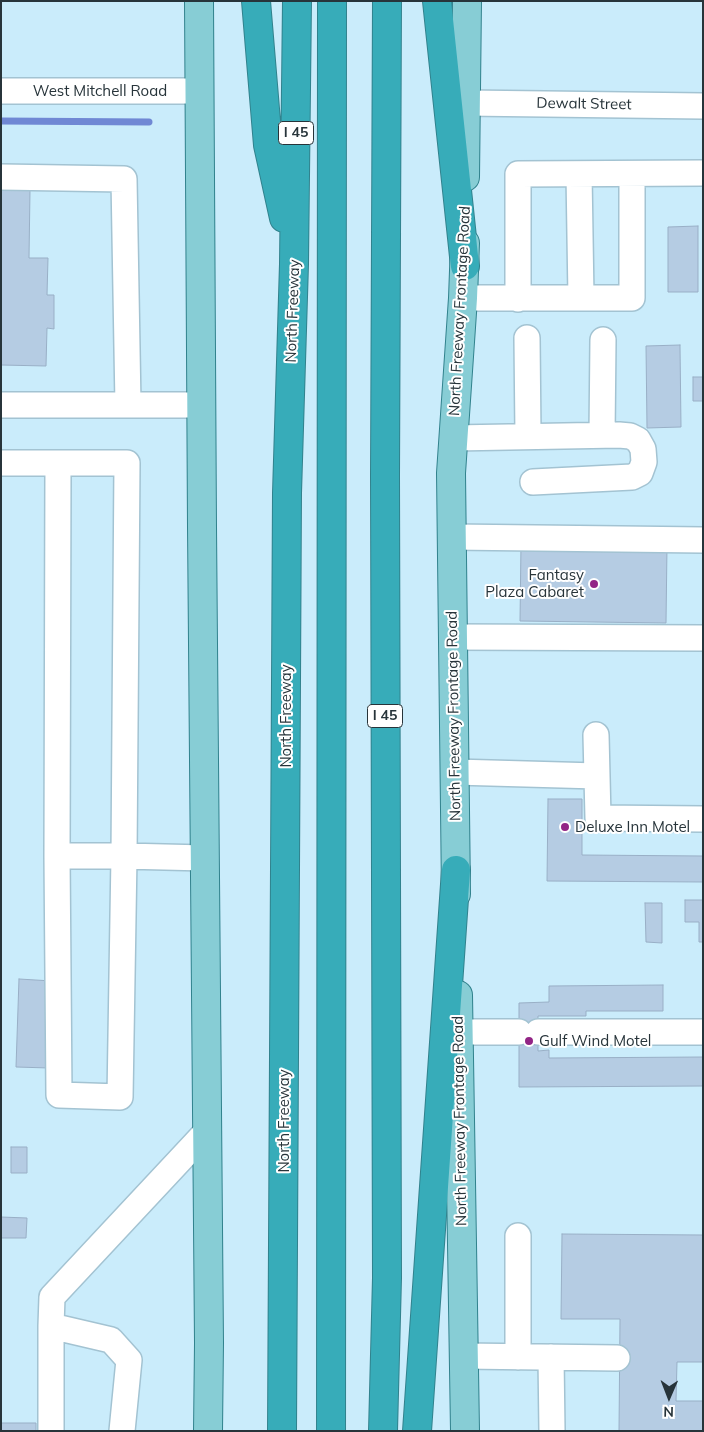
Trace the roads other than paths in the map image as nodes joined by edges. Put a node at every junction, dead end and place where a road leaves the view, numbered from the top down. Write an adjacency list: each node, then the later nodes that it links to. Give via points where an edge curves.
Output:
1 (199, 1): 9 (main road)
2 (256, 1): 16 (highway, via 268,145)
3 (297, 1): 16 (highway, North Freeway / I 45)
4 (332, 1): 57 (highway)
5 (387, 1): 58 (highway, I 45, via 387,1278)
6 (437, 1): 17 (highway)
7 (467, 1): 10 (main road, North Freeway Frontage Road)
8 (1, 91): 9 (street, West Mitchell Road)
9 (199, 91): 25 (main road)
10 (466, 103): 11 (street, Dewalt Street); 17 (main road, North Freeway Frontage Road)
11 (703, 106)
12 (703, 173): 14 (street)
13 (579, 174): 14 (street); 19 (street); 20 (street, via 518,174)
14 (632, 174): 19 (street, via 632,298)
15 (1, 177): 24 (street, via 124,179)
16 (294, 264): 56 (highway, North Freeway / I 45, via 287,493)
17 (465, 266): 18 (main road, North Freeway Frontage Road)
18 (463, 298): 20 (street); 28 (main road, North Freeway Frontage Road)
19 (581, 298): 20 (street)
20 (518, 299)
21 (527, 338): 27 (street)
22 (603, 340): 26 (street)
23 (1, 405): 24 (street)
24 (128, 405): 25 (street)
25 (202, 405): 42 (main road)
26 (602, 435): 27 (street); 31 (street, via 630,436 638,440 644,462 640,474)
27 (528, 436): 28 (street)
28 (454, 438): 32 (main road, North Freeway Frontage Road)
29 (1, 463): 30 (street)
30 (58, 463): 40 (street); 41 (street, via 127,463)
31 (533, 482)
32 (452, 537): 33 (street); 34 (main road, North Freeway Frontage Road)
33 (703, 540)
34 (453, 637): 35 (street); 37 (main road, North Freeway Frontage Road)
35 (703, 638)
36 (596, 735): 38 (street)
37 (455, 772): 38 (street); 43 (main road, North Freeway Frontage Road)
38 (597, 776): 39 (street, via 598,818)
39 (703, 819)
40 (57, 856): 41 (street); 41 (street, via 59,1095 120,1097)
41 (124, 856): 42 (street)
42 (205, 858): 46 (main road)
43 (456, 870): 44 (main road, North Freeway Frontage Road); 59 (highway)
44 (458, 1032): 45 (street); 49 (main road, North Freeway Frontage Road)
45 (703, 1032)
46 (208, 1130): 48 (street, via 52,1297); 55 (main road)
47 (518, 1236): 50 (street)
48 (51, 1326): 53 (street); 54 (street, via 111,1340 129,1360)
49 (464, 1356): 50 (street); 60 (main road, North Freeway Frontage Road)
50 (518, 1357): 51 (street)
51 (551, 1357): 52 (street); 61 (street)
52 (617, 1358)
53 (52, 1431)
54 (122, 1431)
55 (208, 1431)
56 (282, 1431)
57 (330, 1431)
58 (382, 1431)
59 (417, 1431)
60 (465, 1431)
61 (552, 1431)

